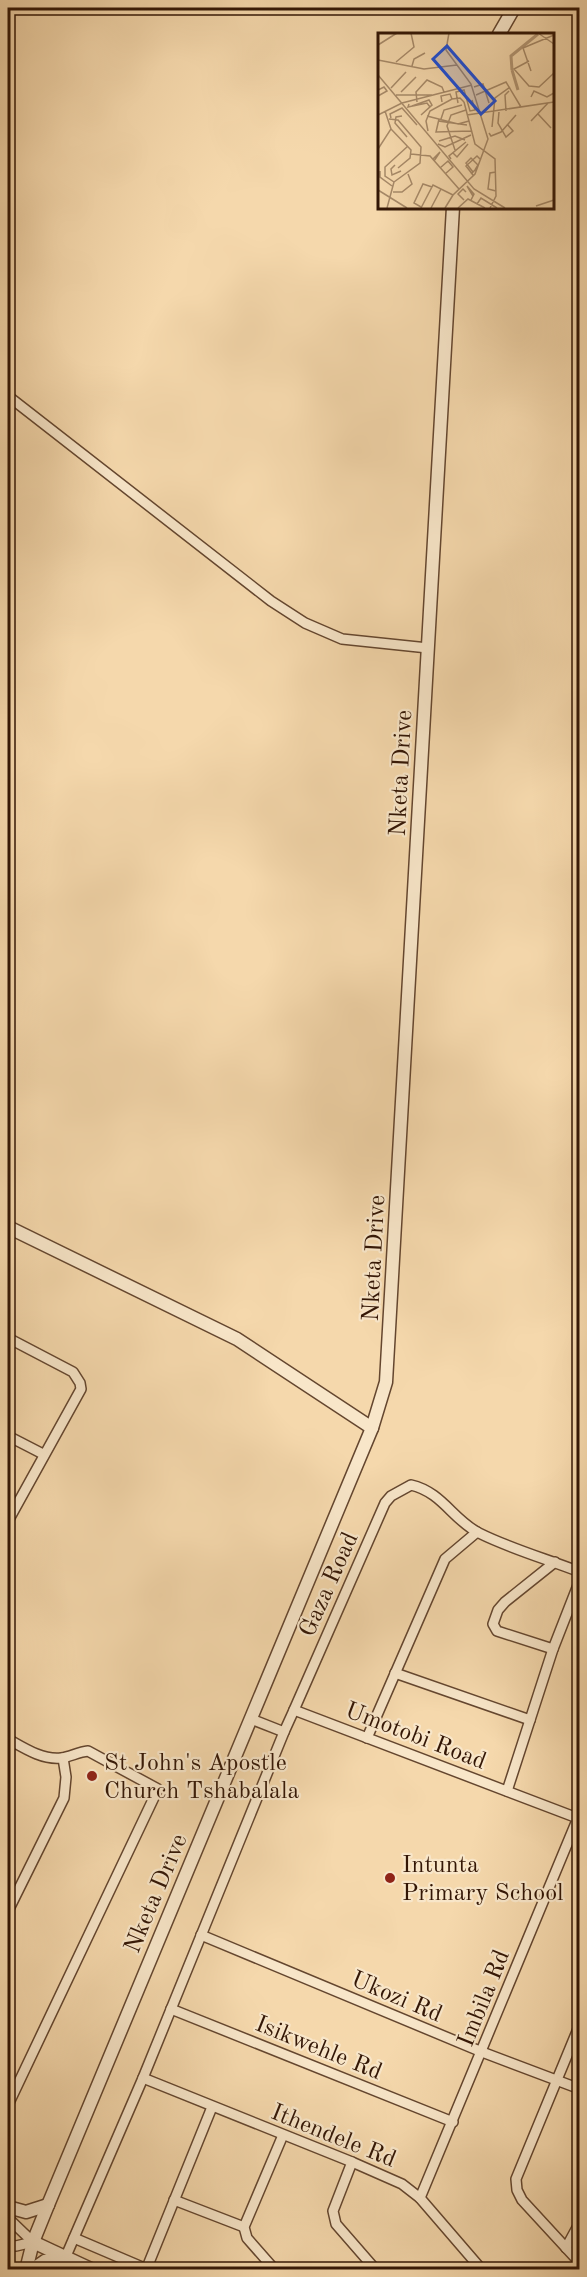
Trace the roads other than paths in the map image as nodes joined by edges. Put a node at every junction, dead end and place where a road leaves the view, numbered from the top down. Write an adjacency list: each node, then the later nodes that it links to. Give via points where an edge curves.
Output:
1 (514, 8): 2 (street)
2 (500, 33)
3 (453, 208): 5 (street, Nketa Drive)
4 (8, 396): 5 (street, via 296,618 342,639)
5 (428, 648): 8 (street, Nketa Drive, via 387,1382)
6 (8, 1227): 8 (street, via 237,1339)
7 (8, 1338): 10 (street, via 73,1372 80,1383 81,1389)
8 (372, 1428): 19 (street, Nketa Drive)
9 (8, 1436): 10 (street)
10 (43, 1454): 11 (street)
11 (8, 1521)
12 (477, 1532): 13 (street); 17 (street, via 445,1559); 18 (street, Gaza Road, via 424,1488 411,1485 391,1496)
13 (555, 1562): 14 (street); 16 (street, via 505,1602 493,1624 497,1631)
14 (579, 1572)
15 (579, 1580): 16 (street)
16 (553, 1650): 20 (street)
17 (395, 1672): 20 (street); 22 (street)
18 (294, 1710): 21 (street); 22 (street, Umotobi Road)
19 (251, 1719): 21 (street); 42 (street, Nketa Drive)
20 (530, 1720): 25 (street)
21 (284, 1732): 28 (street)
22 (367, 1738): 25 (street, Umotobi Road)
23 (8, 1739): 24 (street, via 38,1755)
24 (63, 1758): 27 (street, via 64,1798); 35 (street, via 88,1751 159,1789)
25 (507, 1791): 26 (street, Umotobi Road)
26 (579, 1817): 31 (street, Imbila Rd)
27 (8, 1911)
28 (201, 1935): 29 (street); 31 (street, Ukozi Rd)
29 (171, 2009): 32 (street); 37 (street, Isikwehle Rd)
30 (579, 2024): 33 (street)
31 (482, 2052): 33 (street, Ukozi Rd); 37 (street, Imbila Rd)
32 (143, 2078): 36 (street, Ithendele Rd); 47 (street)
33 (557, 2080): 34 (street, Ukozi Rd); 50 (street, via 516,2179 522,2200)
34 (579, 2089)
35 (8, 2105)
36 (212, 2107): 38 (street, Ithendele Rd); 41 (street)
37 (453, 2122): 40 (street, Imbila Rd)
38 (283, 2135): 39 (street, Ithendele Rd); 46 (street)
39 (352, 2162): 40 (street, Ithendele Rd, via 390,2178); 60 (street, via 333,2218)
40 (420, 2198): 61 (street, Ithendele Rd)
41 (174, 2200): 46 (street); 53 (street)
42 (48, 2205): 43 (street, via 26,2212); 48 (street, Nketa Drive)
43 (8, 2207)
44 (8, 2218): 48 (street)
45 (579, 2222): 50 (street)
46 (244, 2227): 59 (street, via 248,2238)
47 (74, 2238): 51 (street); 53 (street)
48 (33, 2242): 49 (street); 51 (street); 54 (street, Nketa Drive); 55 (street, Nketa Drive)
49 (8, 2245)
50 (566, 2248): 52 (street)
51 (65, 2257): 56 (street); 57 (street); 58 (street)
52 (579, 2263)
53 (147, 2269)
54 (17, 2270)
55 (26, 2270)
56 (32, 2270)
57 (60, 2270)
58 (93, 2270)
59 (275, 2270)
60 (375, 2270)
61 (482, 2270)

